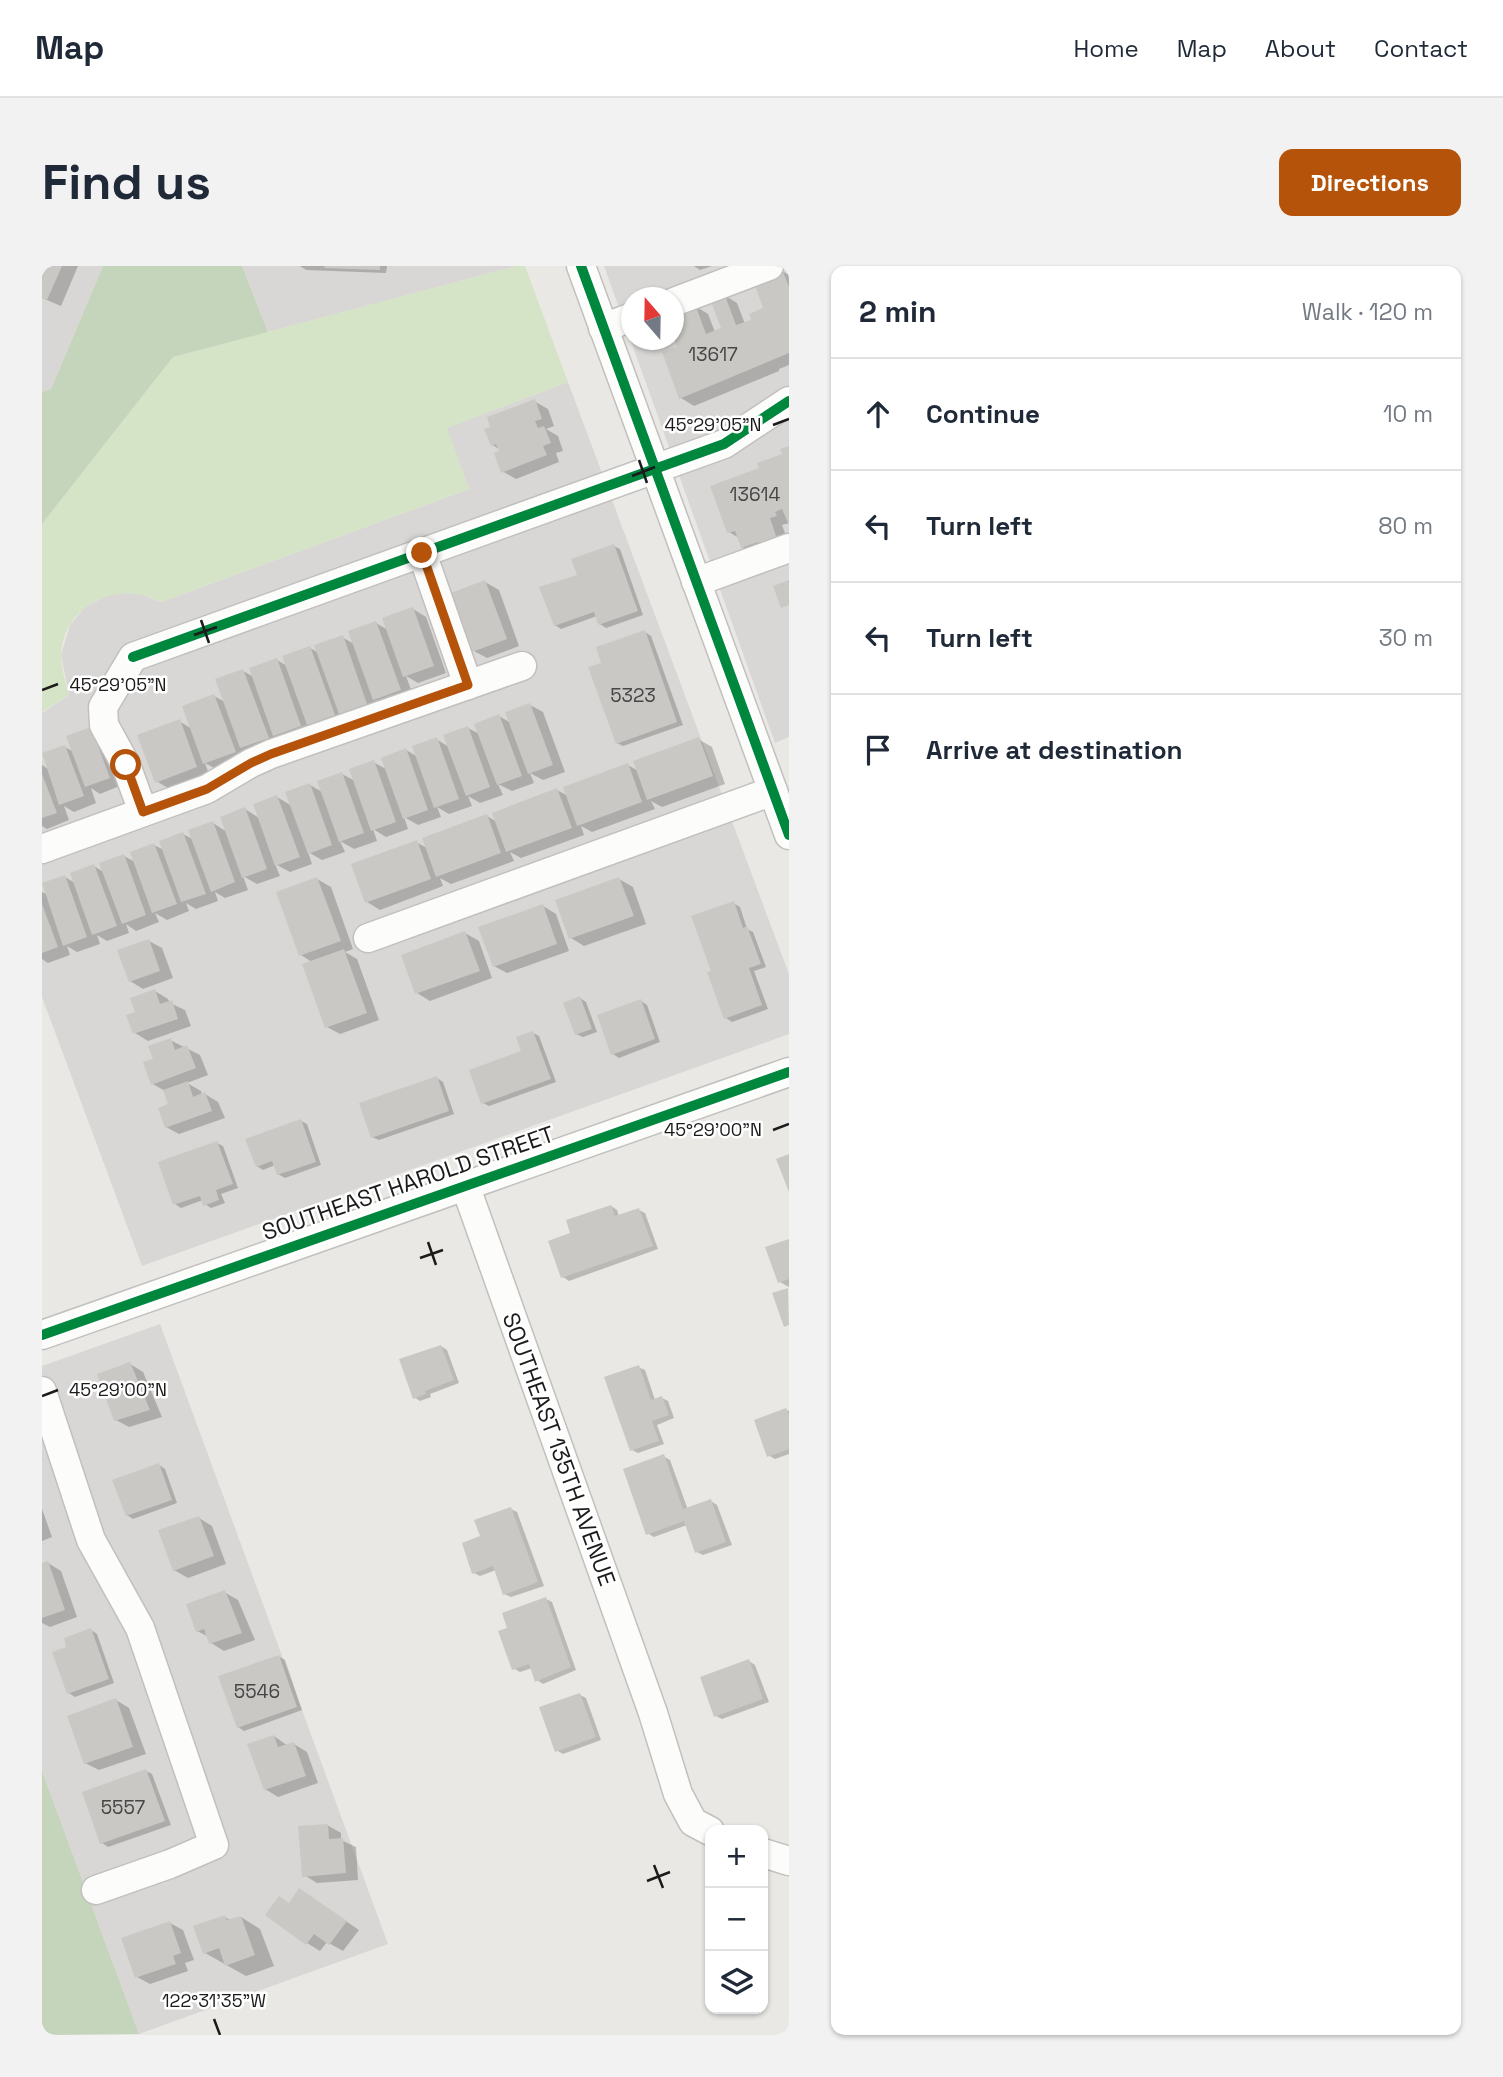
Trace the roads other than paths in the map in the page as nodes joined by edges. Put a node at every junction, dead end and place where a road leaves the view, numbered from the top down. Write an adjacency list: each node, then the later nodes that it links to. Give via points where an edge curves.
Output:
1 (581, 266): 5 (street)
2 (769, 266): 3 (street)
3 (684, 298)
4 (621, 321): 5 (street)
5 (603, 328): 7 (street)
6 (789, 401): 7 (street, via 724,444)
7 (654, 470): 9 (street); 10 (street)
8 (789, 548): 10 (street)
9 (422, 553): 12 (street); 14 (street, via 133,657 103,707 104,725 126,765)
10 (696, 582): 13 (street)
11 (522, 666): 12 (street)
12 (468, 685): 14 (street, via 271,754 207,789)
13 (777, 782): 15 (street); 17 (street)
14 (143, 812): 16 (street)
15 (789, 835)
16 (42, 849)
17 (368, 938)
18 (789, 1072): 19 (street, SOUTHEAST HAROLD STREET)
19 (465, 1185): 20 (street, SOUTHEAST HAROLD STREET); 22 (street, SOUTHEAST 135TH AVENUE, via 678,1794 693,1822)
20 (42, 1335)
21 (42, 1391): 25 (street, via 91,1540 140,1628 214,1845)
22 (705, 1828)
23 (768, 1855): 24 (street)
24 (789, 1861)
25 (96, 1890)

